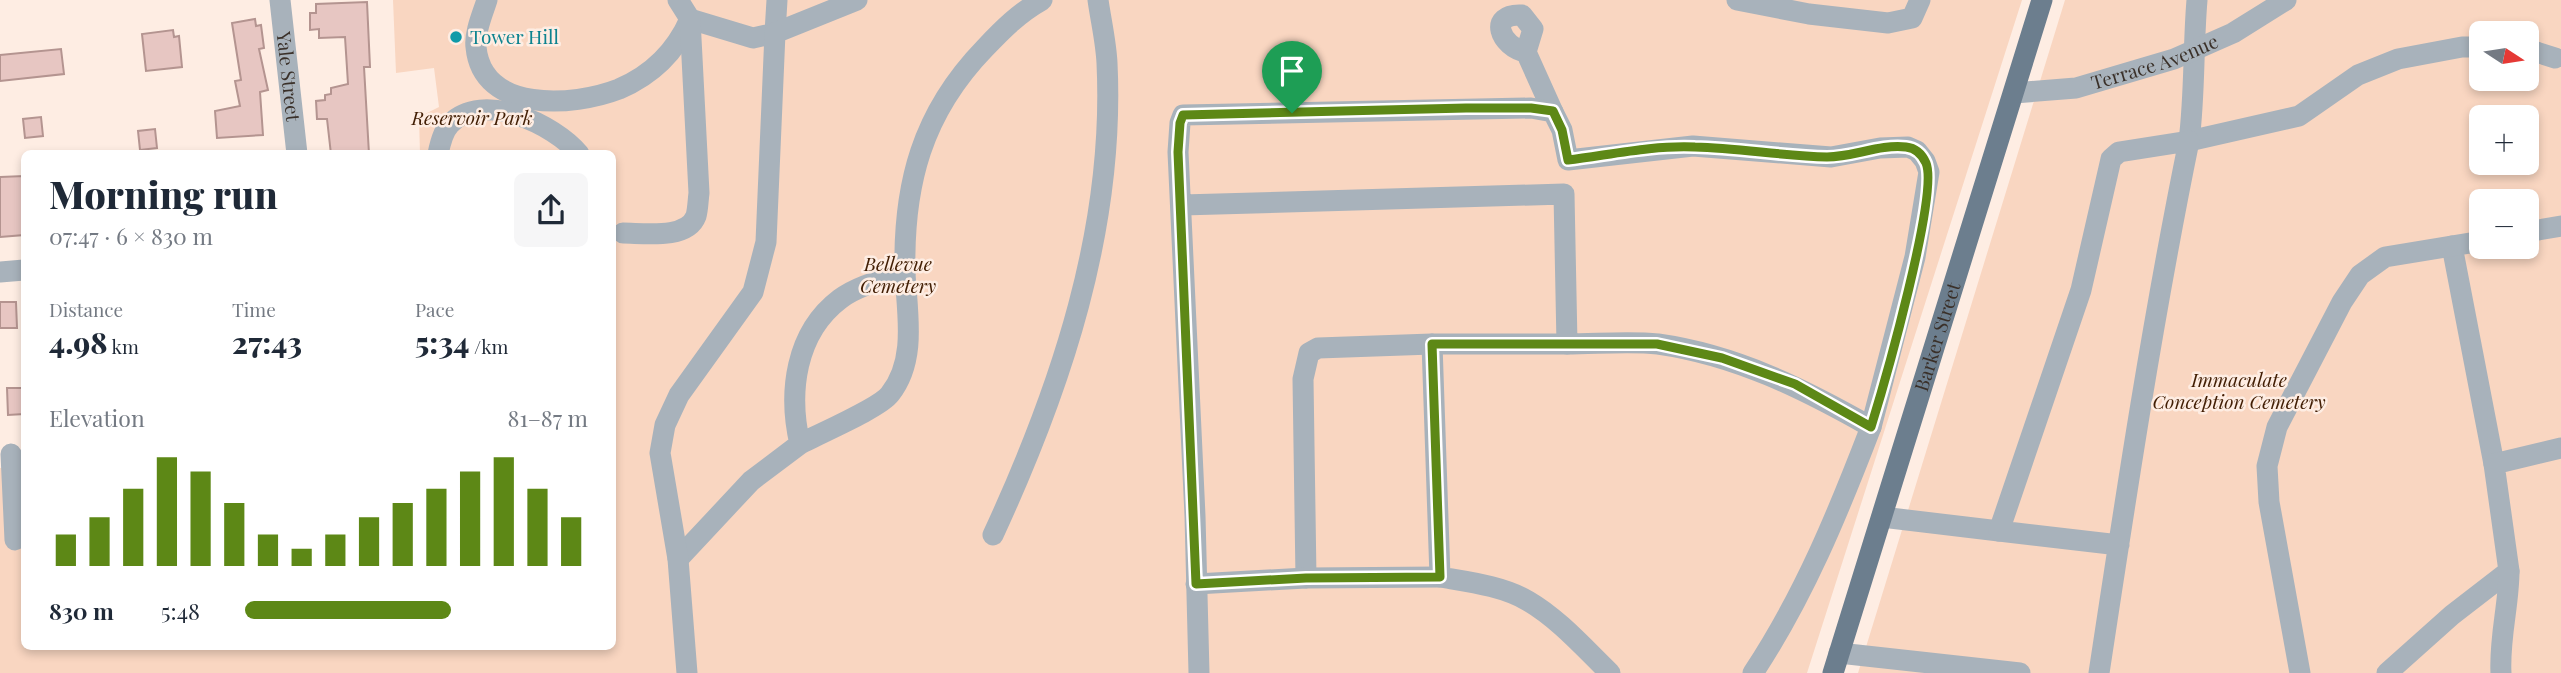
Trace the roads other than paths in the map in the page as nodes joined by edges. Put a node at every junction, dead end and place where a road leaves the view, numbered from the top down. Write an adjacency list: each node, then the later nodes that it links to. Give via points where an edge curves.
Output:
1 (280, 0): 23 (street, Yale Street)
2 (487, 0): 13 (street, via 475,45 483,75 502,90 537,101 573,100 620,88 678,46)
3 (678, 0): 13 (street)
4 (777, 0): 14 (street)
5 (857, 0): 14 (street)
6 (1042, 0): 36 (street, via 1017,14 967,66 934,113 909,200)
7 (1098, 0): 46 (street, via 1107,62 1107,145 1100,211 1085,279 1034,445)
8 (1737, 0): 9 (street, via 1888,23 1912,18)
9 (1920, 0)
10 (2042, 0): 20 (main road, Barker Street)
11 (2197, 0): 16 (street)
12 (2287, 0): 16 (street, Terrace Avenue)
13 (690, 19): 14 (street, via 753,38); 31 (street, via 699,193 696,217 689,226 670,233)
14 (775, 33): 49 (street, via 762,267 753,292 680,395 665,425 660,453)
15 (2469, 48): 22 (street, via 2398,60 2358,75 2299,116)
16 (2193, 51): 20 (street, Terrace Avenue, via 2076,89); 22 (street)
17 (1526, 52): 21 (street)
18 (2539, 52): 19 (street)
19 (2559, 58)
20 (2014, 93): 44 (main road, Barker Street)
21 (1553, 111): 26 (street); 28 (street, via 1466,108 1183,115 1178,152)
22 (2189, 141): 45 (street, via 2119,152 2111,159 2081,290); 48 (street, via 2148,351)
23 (297, 150)
24 (439, 150): 25 (street, via 447,126 475,109 532,119 557,132)
25 (575, 150)
26 (1568, 160): 27 (street); 39 (street, via 1693,146 1831,157 1880,148 1917,151 1929,172 1923,216 1890,365)
27 (1564, 194): 28 (street); 38 (street)
28 (1182, 205): 53 (street)
29 (2561, 226): 30 (street)
30 (2539, 230)
31 (623, 233)
32 (2469, 243): 33 (street)
33 (2452, 246): 43 (street); 61 (street, via 2385,257 2360,275 2277,427 2267,466 2269,502)
34 (21, 270): 35 (street)
35 (0, 272)
36 (905, 273): 40 (street, via 908,347 904,370 889,396); 40 (street, via 866,285 840,299 822,317 801,353 796,378 793,414)
37 (1432, 344): 38 (street); 51 (street); 52 (street, via 1318,348 1309,353 1303,379)
38 (1567, 344): 39 (street, via 1657,344 1722,358 1795,384)
39 (1871, 427): 58 (street, via 1833,524 1786,624)
40 (800, 444): 49 (street, via 751,481)
41 (2561, 448): 43 (street)
42 (12, 454): 47 (street)
43 (2494, 464): 50 (street)
44 (1882, 517): 45 (street); 54 (main road, Barker Street)
45 (1999, 531): 48 (street)
46 (993, 536)
47 (15, 540)
48 (2119, 545): 60 (street)
49 (678, 559): 55 (street)
50 (2509, 570): 62 (street); 63 (street)
51 (1440, 577): 52 (street); 57 (street, via 1502,590 1528,601)
52 (1306, 578): 53 (street)
53 (1196, 584): 56 (street)
54 (1836, 663): 59 (street)
55 (687, 673)
56 (1199, 673)
57 (1610, 673)
58 (1752, 673)
59 (2020, 673)
60 (2099, 673)
61 (2300, 673)
62 (2387, 673)
63 (2501, 673)

